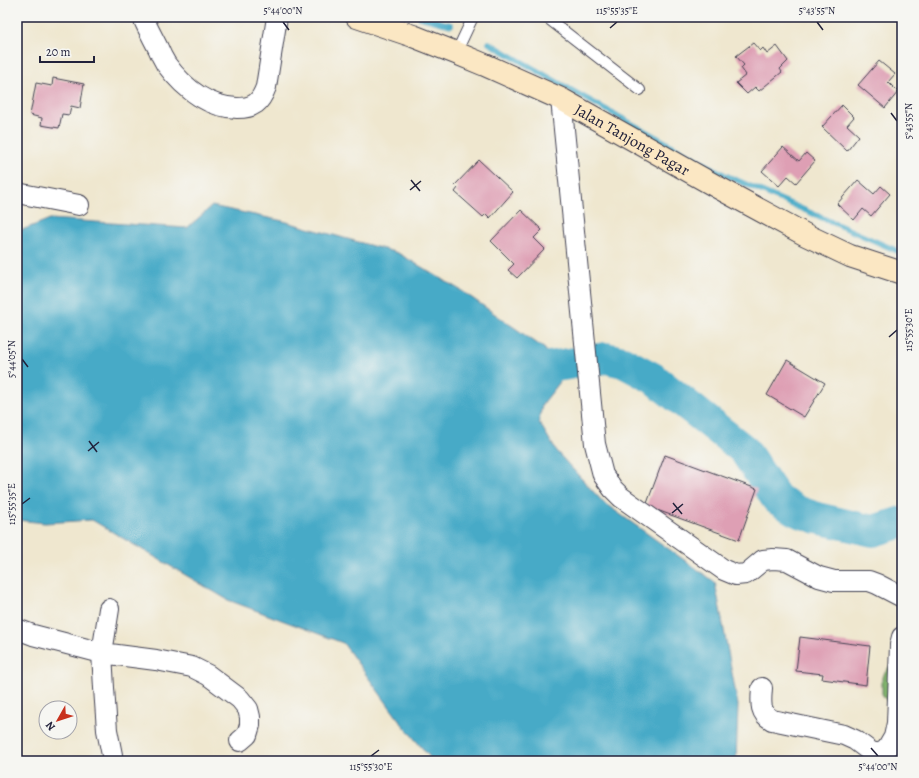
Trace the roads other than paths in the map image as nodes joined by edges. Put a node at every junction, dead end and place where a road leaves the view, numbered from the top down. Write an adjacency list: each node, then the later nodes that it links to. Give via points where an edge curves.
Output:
1 (143, 17): 2 (street, via 166,63 184,85 198,96 216,104 247,108 263,96 266,87)
2 (277, 17)
3 (357, 17): 6 (main road, Jalan Tanjong Pagar)
4 (473, 17): 6 (lane)
5 (546, 17): 7 (lane)
6 (456, 53): 8 (main road, Jalan Tanjong Pagar)
7 (640, 90)
8 (561, 99): 11 (main road, Jalan Tanjong Pagar, via 806,235 850,256); 12 (street, via 595,444 603,475 621,497 724,570 736,575 746,574 763,560 787,560 819,577 834,581 869,581)
9 (17, 193): 10 (street)
10 (79, 205)
11 (901, 272)
12 (902, 598)
13 (109, 609): 16 (street)
14 (17, 629): 16 (street)
15 (902, 637): 17 (street, via 897,723 894,737 887,749 880,754 844,735 772,720 762,710)
16 (102, 653): 18 (street, via 192,667 208,675 240,699 248,709 250,725); 19 (street, via 107,730)
17 (762, 688)
18 (240, 741)
19 (112, 761)

